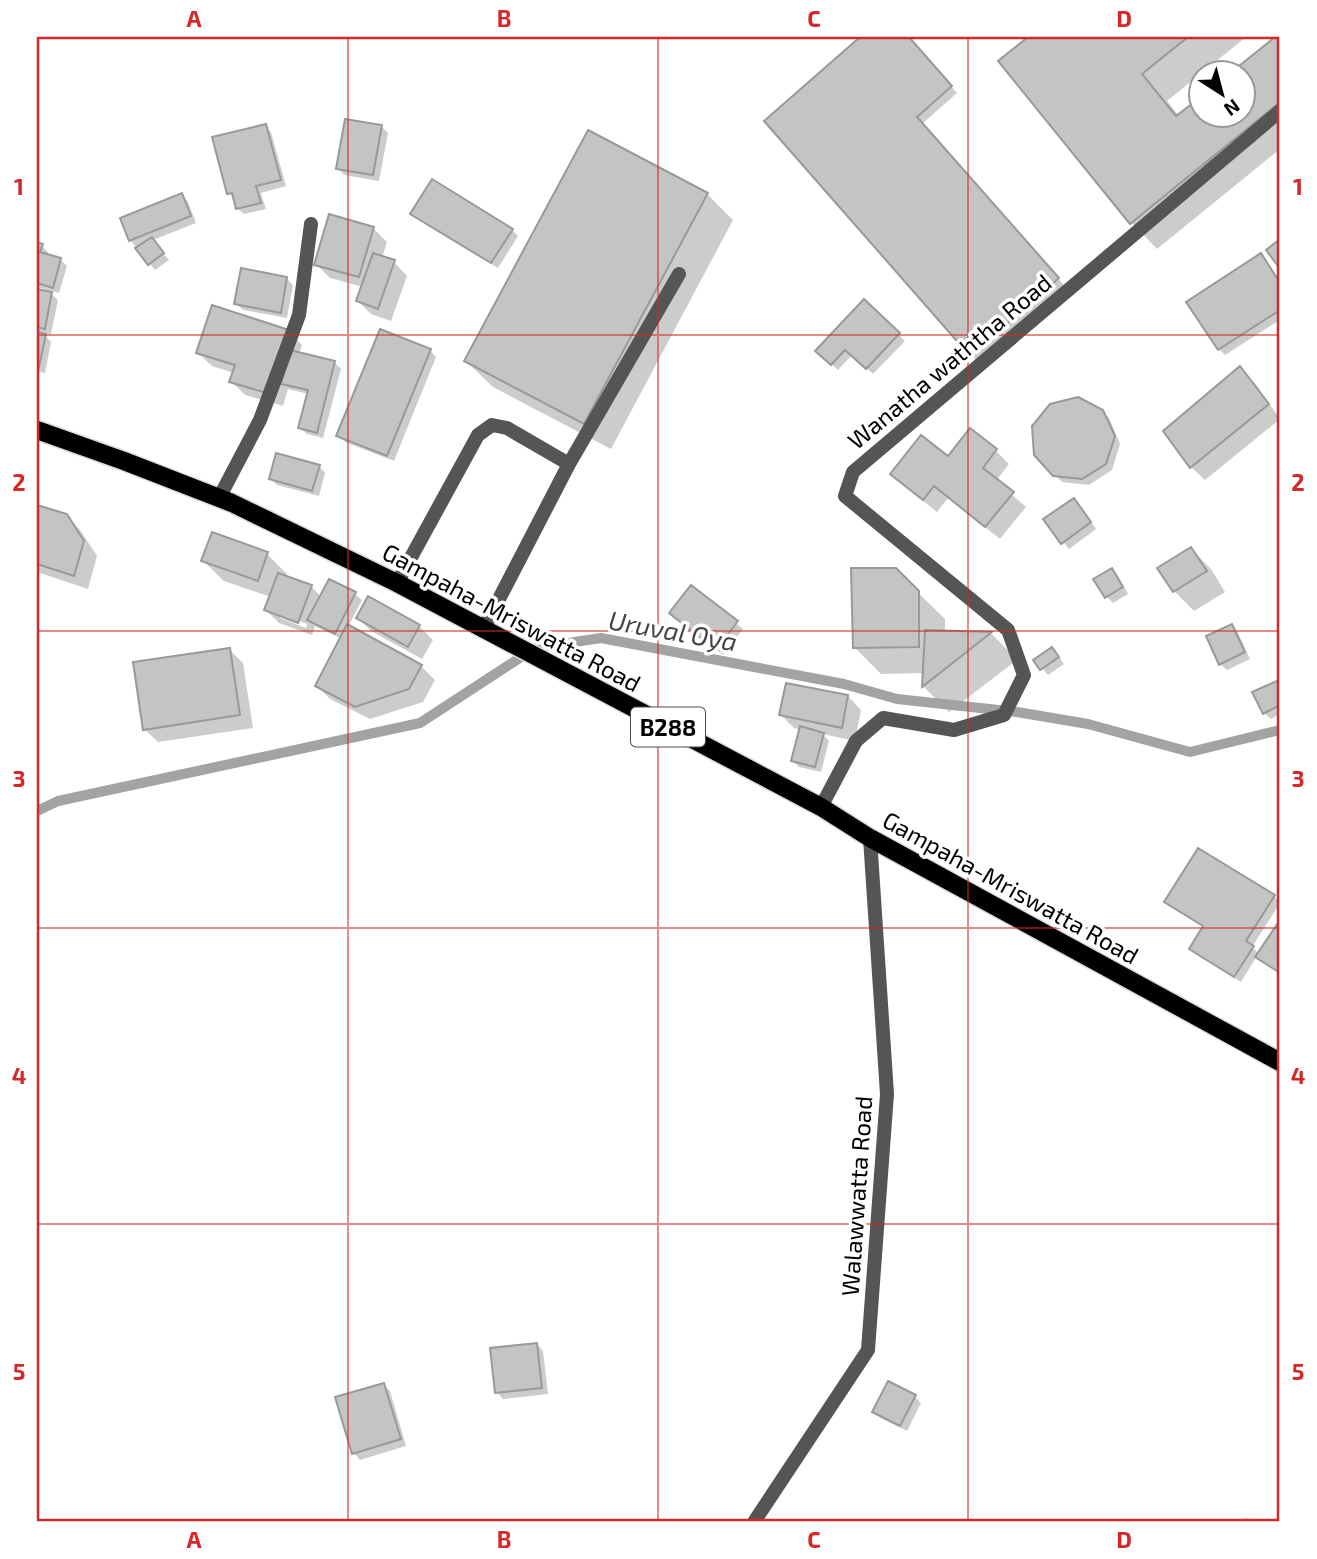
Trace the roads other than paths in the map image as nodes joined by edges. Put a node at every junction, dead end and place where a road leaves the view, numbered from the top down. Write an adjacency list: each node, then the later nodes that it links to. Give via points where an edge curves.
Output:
1 (1280, 111): 9 (street, Wanatha waththa Road, via 853,472 845,496 1008,631 1024,675 1004,715 954,730 883,718 856,740)
2 (312, 224): 6 (street, via 299,314 260,420)
3 (679, 274): 5 (street)
4 (37, 430): 6 (main road, Gampaha-Mriswatta Road / B288)
5 (569, 464): 7 (street, via 507,428 492,425 478,435); 8 (street)
6 (219, 498): 7 (main road, Gampaha-Mriswatta Road / B288)
7 (397, 583): 8 (main road, Gampaha-Mriswatta Road / B288)
8 (484, 628): 9 (main road, Gampaha-Mriswatta Road / B288)
9 (821, 807): 10 (main road, Gampaha-Mriswatta Road / B288)
10 (870, 838): 11 (main road, Gampaha-Mriswatta Road / B288); 12 (street, Walawwatta Road, via 887,1094 868,1350)
11 (1280, 1062)
12 (754, 1522)

